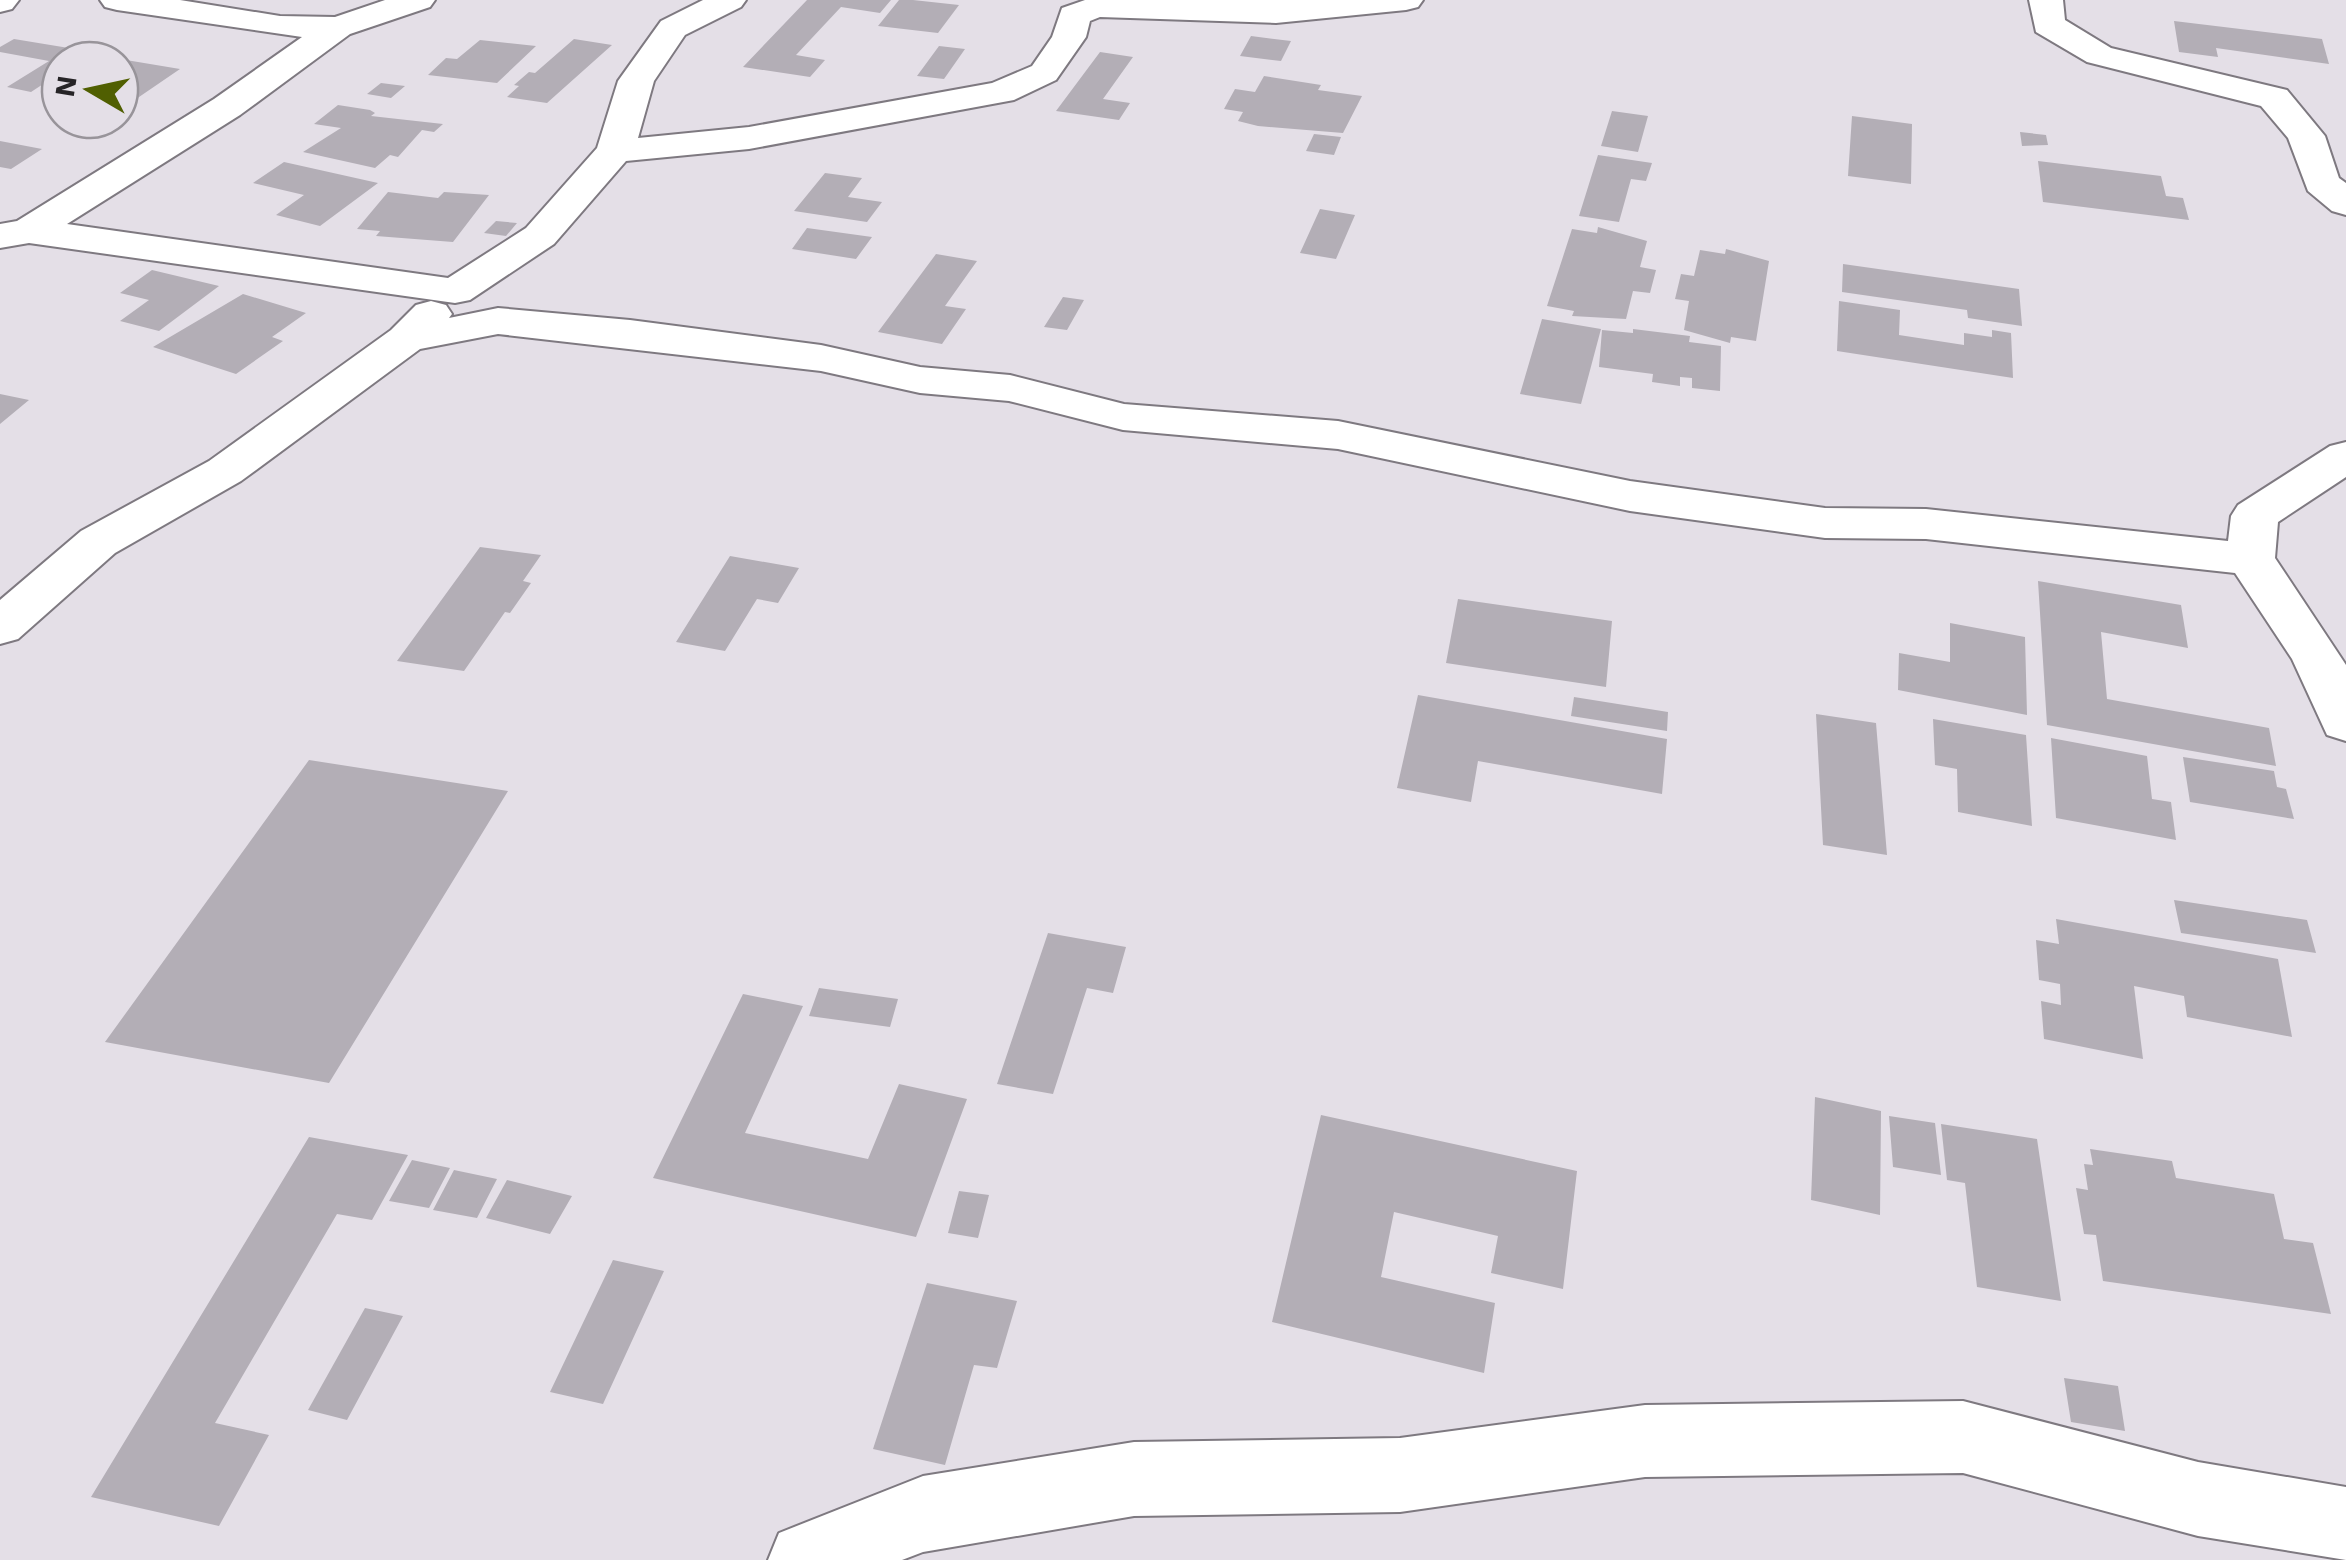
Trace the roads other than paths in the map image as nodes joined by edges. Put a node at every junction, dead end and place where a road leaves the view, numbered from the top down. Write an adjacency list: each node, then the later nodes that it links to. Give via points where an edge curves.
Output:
1 (117, 0): 6 (street, via 280,26)
2 (418, 0): 6 (street)
3 (728, 0): 7 (street, via 673,28 636,80)
4 (1406, 0): 7 (street, via 1276,12 1098,7 1074,15 1069,37 1044,74 1000,92 749,138)
5 (2046, 0): 8 (street, via 2048,25 2099,55 2274,98 2306,136 2322,183)
6 (338, 26): 9 (street, via 227,107)
7 (615, 151): 10 (street, via 540,236)
8 (2346, 203)
9 (15, 234): 10 (street)
10 (455, 291): 11 (street)
11 (406, 339): 13 (street, via 498,321 630,333 1010,388 1123,417 1338,435 1630,496 1805,520 1926,524); 14 (street, via 225,470 98,542)
12 (2346, 456): 13 (street, via 2255,516)
13 (2250, 559): 15 (street, via 2316,656)
14 (0, 627)
15 (2346, 722)
16 (2346, 1526): 17 (street, via 2198,1499 1963,1438 1644,1441 1400,1475 1134,1479 924,1514)
17 (806, 1560)

